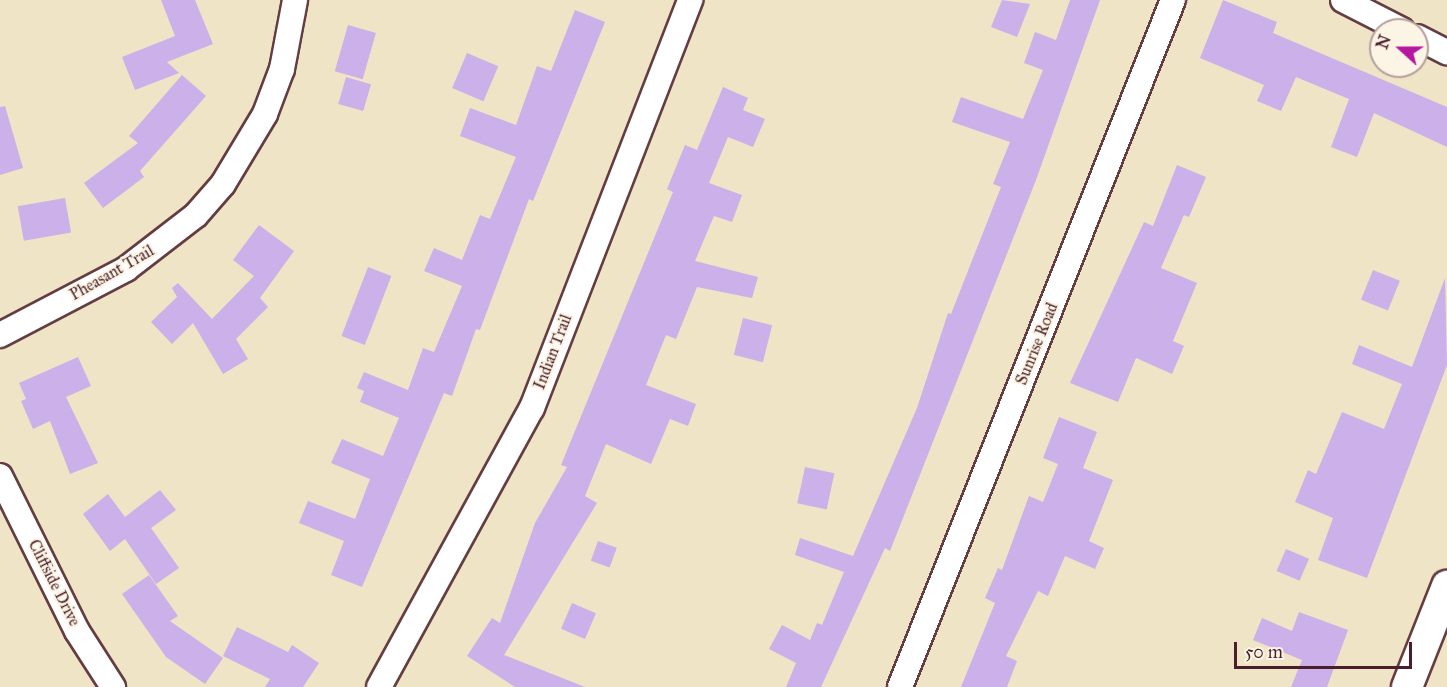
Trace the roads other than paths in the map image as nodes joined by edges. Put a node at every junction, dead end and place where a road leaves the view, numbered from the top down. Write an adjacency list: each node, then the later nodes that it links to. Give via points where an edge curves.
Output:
1 (294, 0): 8 (street, Pheasant Trail, via 282,69 265,114 234,167 196,214 126,269)
2 (690, 0): 12 (street, Indian Trail, via 532,408)
3 (1173, 0): 13 (street, Sunrise Road)
4 (1343, 0): 5 (street)
5 (1378, 18)
6 (1429, 43): 7 (street)
7 (1447, 52)
8 (0, 334)
9 (0, 476): 11 (street, Cliffside Drive, via 77,631)
10 (1447, 586): 14 (street)
11 (113, 687)
12 (379, 687)
13 (900, 687)
14 (1407, 687)

